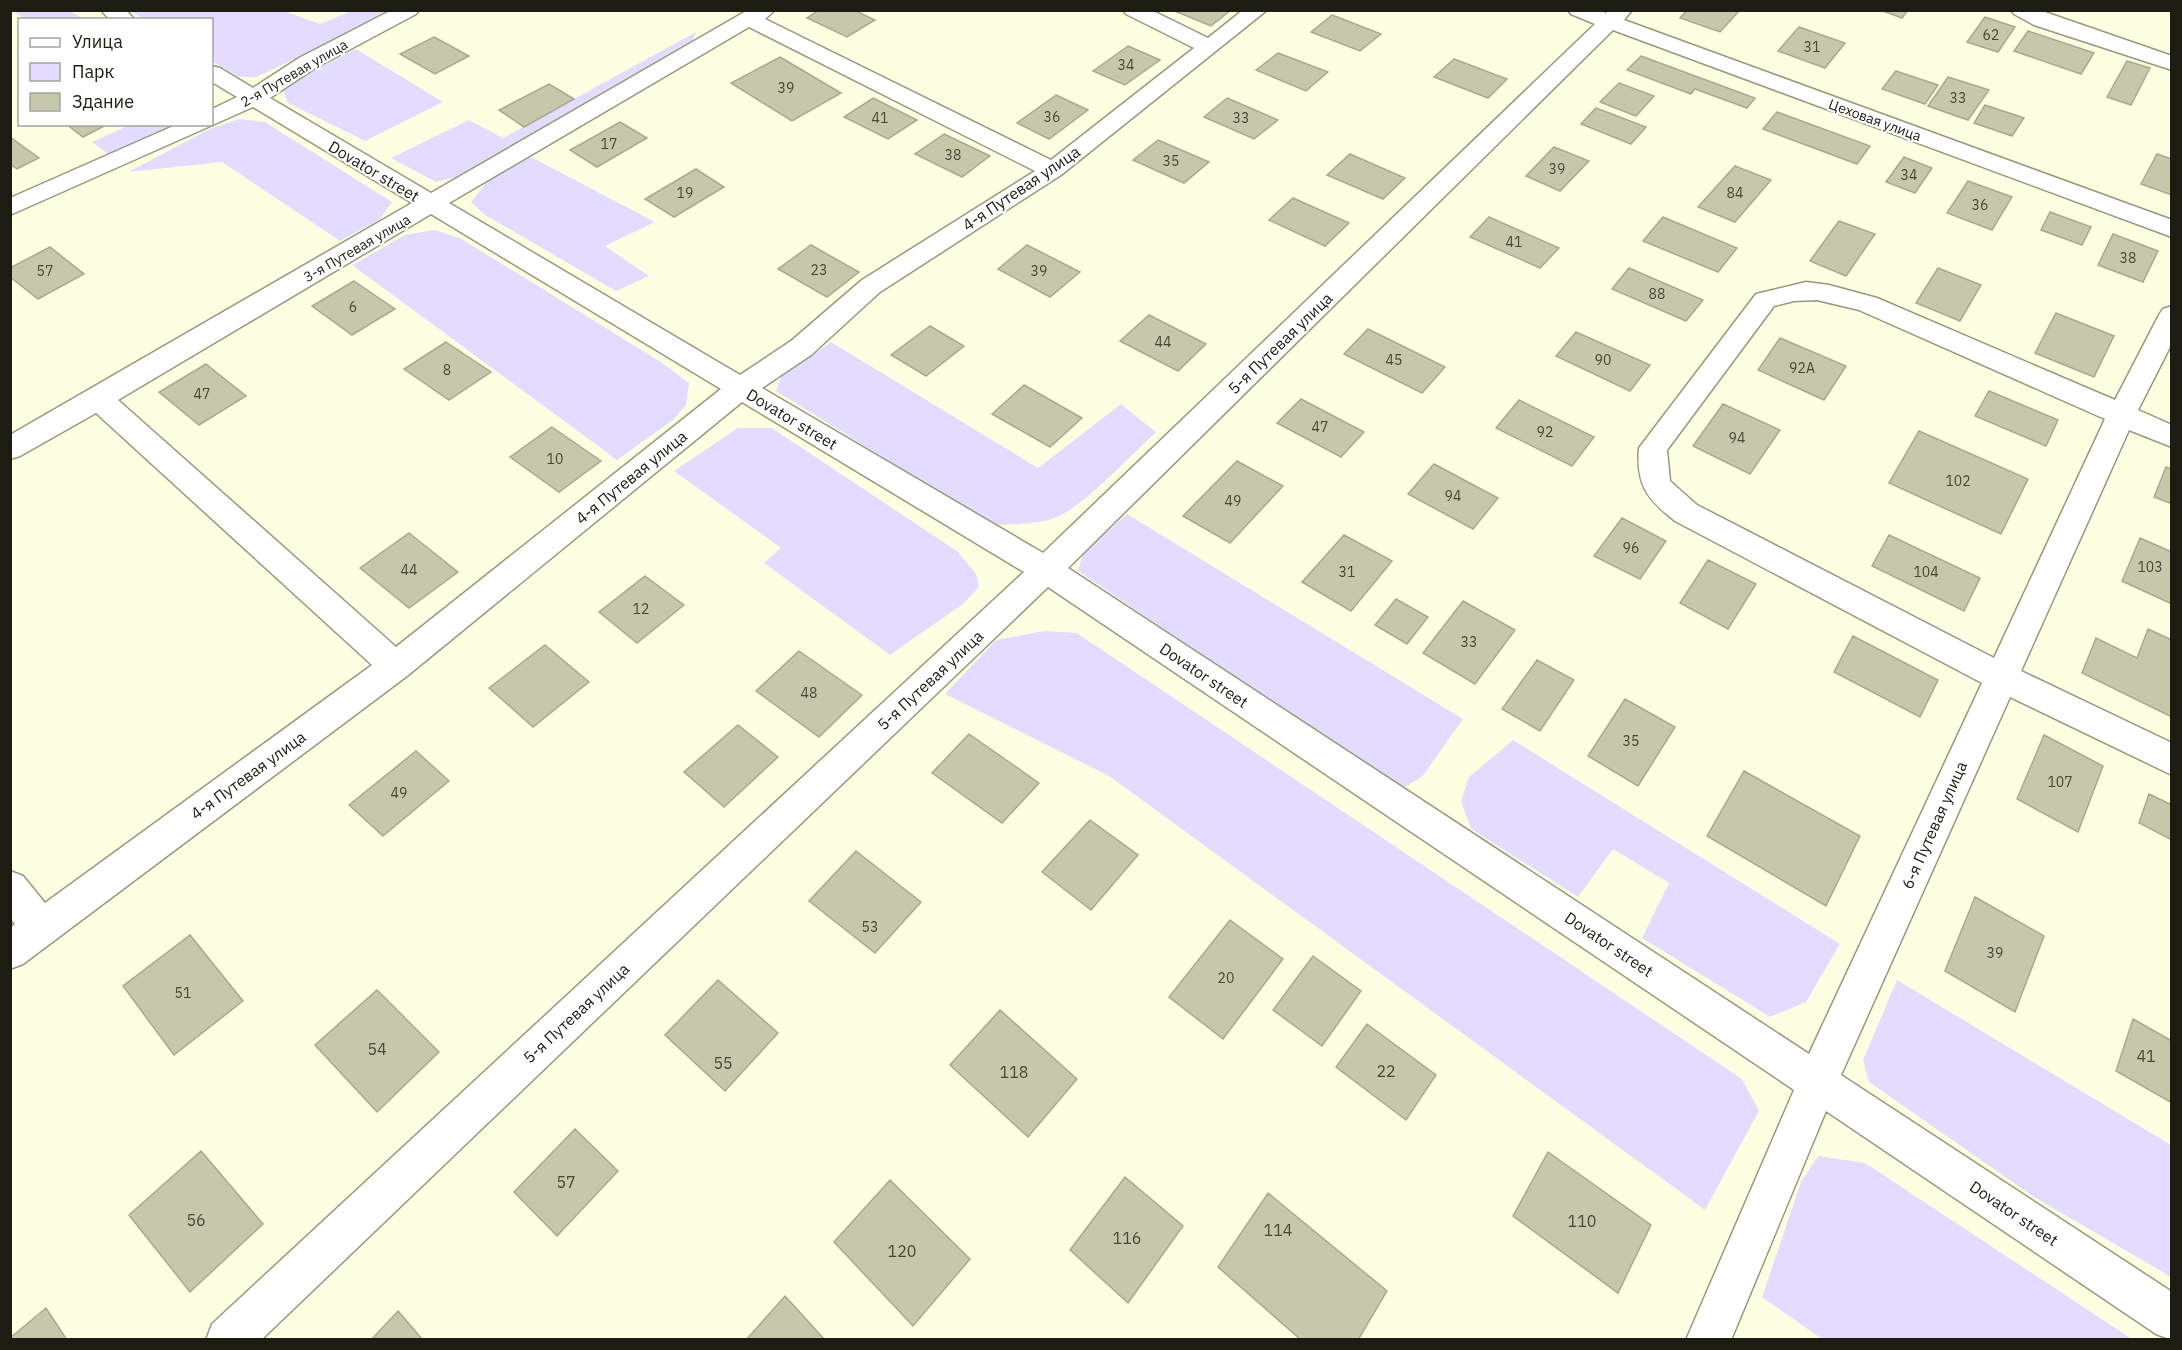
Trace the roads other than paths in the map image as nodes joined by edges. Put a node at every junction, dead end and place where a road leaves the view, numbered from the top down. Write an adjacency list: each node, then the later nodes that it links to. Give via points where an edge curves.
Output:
1 (409, 10): 11 (street, 2-я Путевая улица, via 307,63)
2 (1133, 10): 8 (street)
3 (1257, 10): 8 (street, 4-я Путевая улица)
4 (1578, 10): 7 (street, Цеховая улица)
5 (2021, 10): 9 (street)
6 (757, 15): 14 (street); 15 (street, 3-я Путевая улица)
7 (1617, 16): 17 (street, Цеховая улица); 24 (street, 5-я Путевая улица)
8 (1209, 47): 14 (street, 4-я Путевая улица)
9 (2172, 63)
10 (213, 74): 11 (street, Dovator street)
11 (252, 99): 12 (street, 2-я Путевая улица); 15 (street, Dovator street)
12 (213, 118)
13 (194, 126): 16 (street)
14 (1053, 171): 19 (street, 4-я Путевая улица, via 871,286 801,348)
15 (431, 204): 19 (street, Dovator street); 20 (street, 3-я Путевая улица)
16 (10, 207)
17 (2172, 229)
18 (2172, 315): 21 (street, 6-я Путевая улица)
19 (741, 388): 24 (street, Dovator street); 25 (street, 4-я Путевая улица)
20 (98, 399): 23 (street, 3-я Путевая улица); 25 (street)
21 (2122, 414): 22 (street); 26 (street, 6-я Путевая улица); 26 (street, via 1868,304 1818,290 1789,291 1766,300 1653,448 1651,471 1661,493 1686,513)
22 (2172, 437)
23 (10, 448)
24 (1046, 570): 31 (street, Dovator street); 33 (street, 5-я Путевая улица)
25 (395, 666): 29 (street, 4-я Путевая улица)
26 (2001, 677): 27 (street); 31 (street, 6-я Путевая улица)
27 (2172, 760)
28 (10, 888): 29 (street)
29 (41, 928): 30 (street, 4-я Путевая улица)
30 (10, 951)
31 (1817, 1083): 32 (street, Dovator street); 34 (street, 6-я Путевая улица)
32 (2172, 1318)
33 (228, 1340)
34 (1708, 1340)

